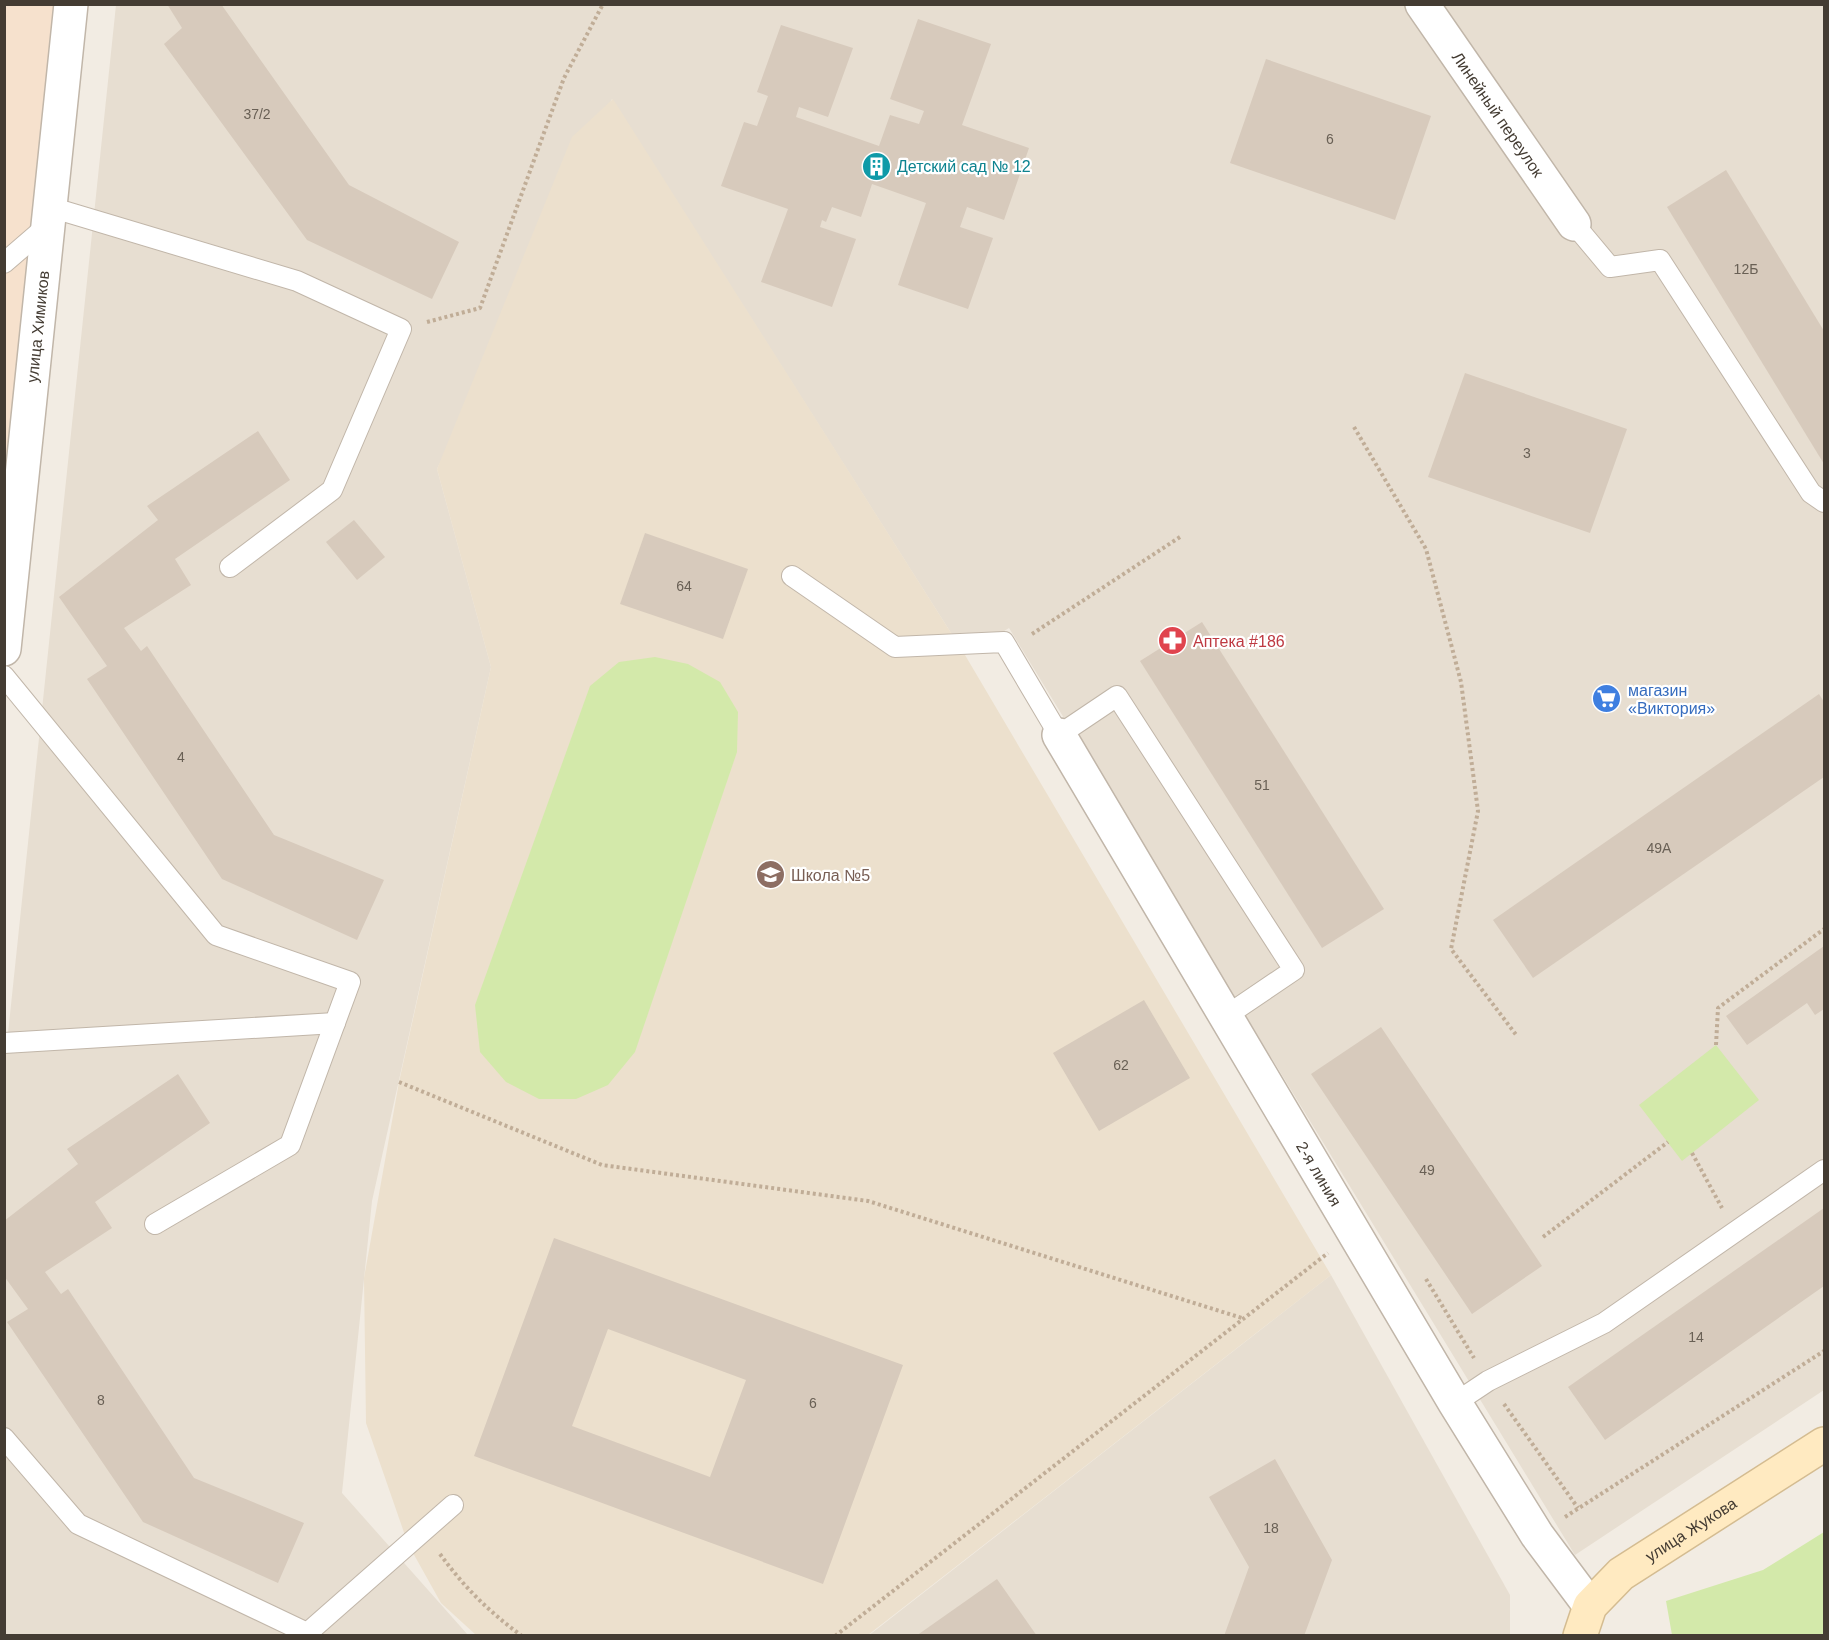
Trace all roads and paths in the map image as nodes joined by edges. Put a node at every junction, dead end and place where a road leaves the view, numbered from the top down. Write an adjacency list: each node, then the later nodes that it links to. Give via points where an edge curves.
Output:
1 (71, 4): 4 (street, улица Химиков)
2 (603, 4): 7 (path, via 564,78 480,308)
3 (1422, 4): 5 (street, Линейный переулок)
4 (49, 216): 6 (lane); 7 (lane, via 297,281); 13 (street, улица Химиков)
5 (1574, 224): 9 (lane, via 1610,267 1660,260 1812,494)
6 (4, 263)
7 (401, 329): 11 (lane, via 332,490)
8 (1354, 428): 20 (path, via 1426,549 1461,682 1478,811 1451,949)
9 (1824, 502)
10 (1180, 537): 14 (path)
11 (230, 567)
12 (792, 576): 14 (lane, via 895,647 1004,642)
13 (4, 649)
14 (1008, 649): 16 (lane)
15 (4, 676): 19 (lane, via 216,935 350,982)
16 (1059, 735): 18 (street, 2-я линия); 18 (lane, via 1117,696 1294,970)
17 (1824, 929): 22 (path, via 1718,1008)
18 (1226, 1016): 29 (street, 2-я линия)
19 (335, 1023): 21 (lane); 27 (lane, via 290,1145)
20 (1517, 1036)
21 (4, 1043)
22 (1716, 1045)
23 (399, 1082): 32 (path, via 602,1165 868,1201)
24 (1668, 1142): 30 (path)
25 (1692, 1153): 28 (path)
26 (1824, 1170): 28 (lane)
27 (155, 1224)
28 (1735, 1232): 34 (lane, via 1604,1323)
29 (1357, 1236): 32 (path, via 1320,1258); 35 (street, 2-я линия)
30 (1543, 1237)
31 (1420, 1270): 34 (path)
32 (1242, 1318): 45 (path)
33 (1824, 1351): 41 (path)
34 (1488, 1381): 35 (lane); 39 (path)
35 (1455, 1403): 41 (street, 2-я линия)
36 (4, 1438): 43 (lane, via 78,1524)
37 (1824, 1444): 42 (street, улица Жукова, via 1621,1574)
38 (453, 1505): 40 (lane)
39 (1578, 1508)
40 (424, 1531): 43 (lane); 44 (path, via 461,1584)
41 (1537, 1535): 42 (street, 2-я линия)
42 (1585, 1621)
43 (306, 1634)
44 (522, 1635)
45 (835, 1635)

